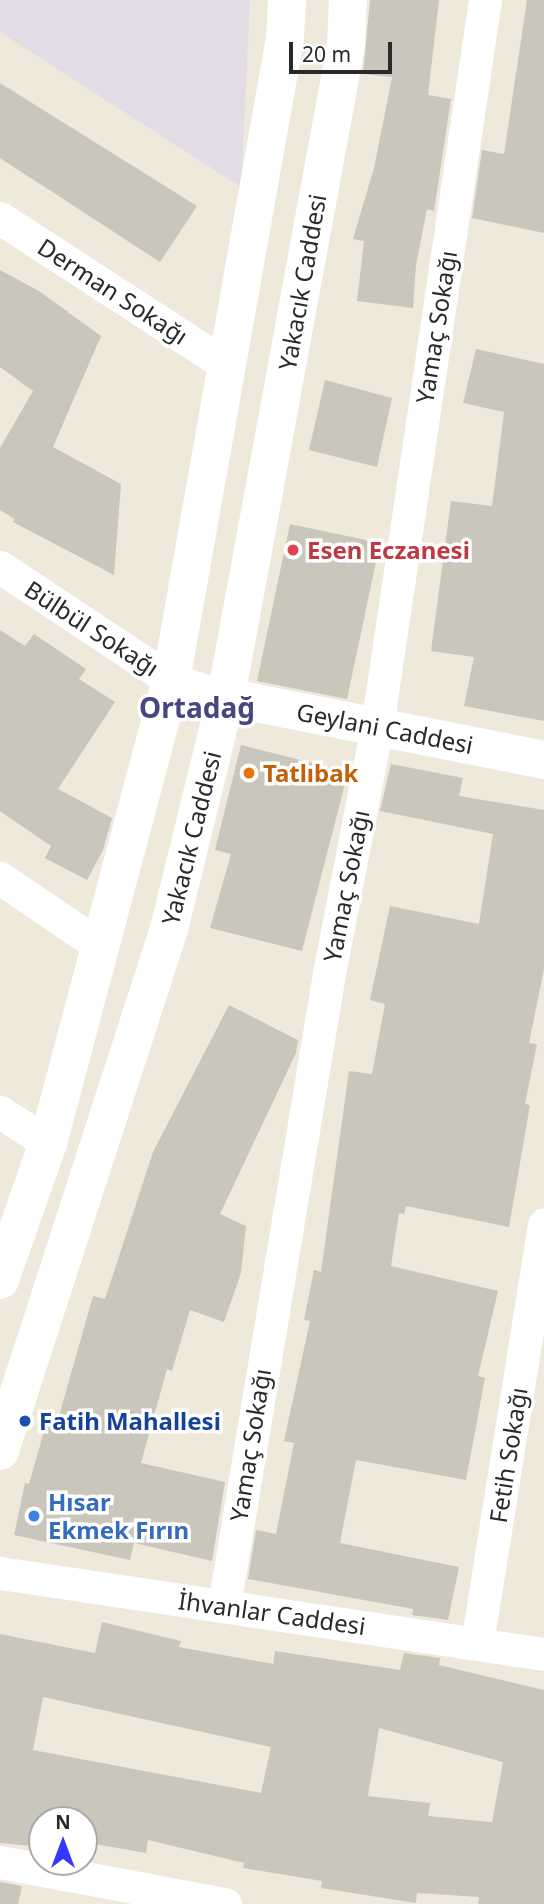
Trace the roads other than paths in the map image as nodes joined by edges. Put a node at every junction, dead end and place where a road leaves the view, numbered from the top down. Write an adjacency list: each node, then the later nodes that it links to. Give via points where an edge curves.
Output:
1 (287, 0): 5 (main road, via 285,38)
2 (348, 0): 8 (main road, Yakacık Caddesi, via 346,45)
3 (485, 0): 9 (street, Yamaç Sokağı)
4 (0, 218): 5 (street, Derman Sokağı)
5 (226, 364): 7 (main road)
6 (0, 567): 7 (street, Bülbül Sokağı)
7 (171, 680): 8 (street, Bülbül Sokağı); 12 (main road)
8 (226, 697): 9 (main road, Geylani Caddesi); 17 (main road, Yakacık Caddesi, via 169,929)
9 (377, 726): 10 (main road, Geylani Caddesi); 19 (street, Yamaç Sokağı, via 313,1064)
10 (544, 760)
11 (0, 878): 12 (street)
12 (100, 946): 14 (main road)
13 (0, 1112): 14 (street)
14 (48, 1143): 16 (main road)
15 (544, 1224): 20 (street, Fetih Sokağı)
16 (0, 1280)
17 (0, 1451)
18 (0, 1573): 19 (street, İhvanlar Caddesi)
19 (224, 1605): 20 (street, İhvanlar Caddesi)
20 (477, 1643): 21 (street, İhvanlar Caddesi)
21 (544, 1654)
22 (0, 1862): 23 (street)
23 (225, 1904)

